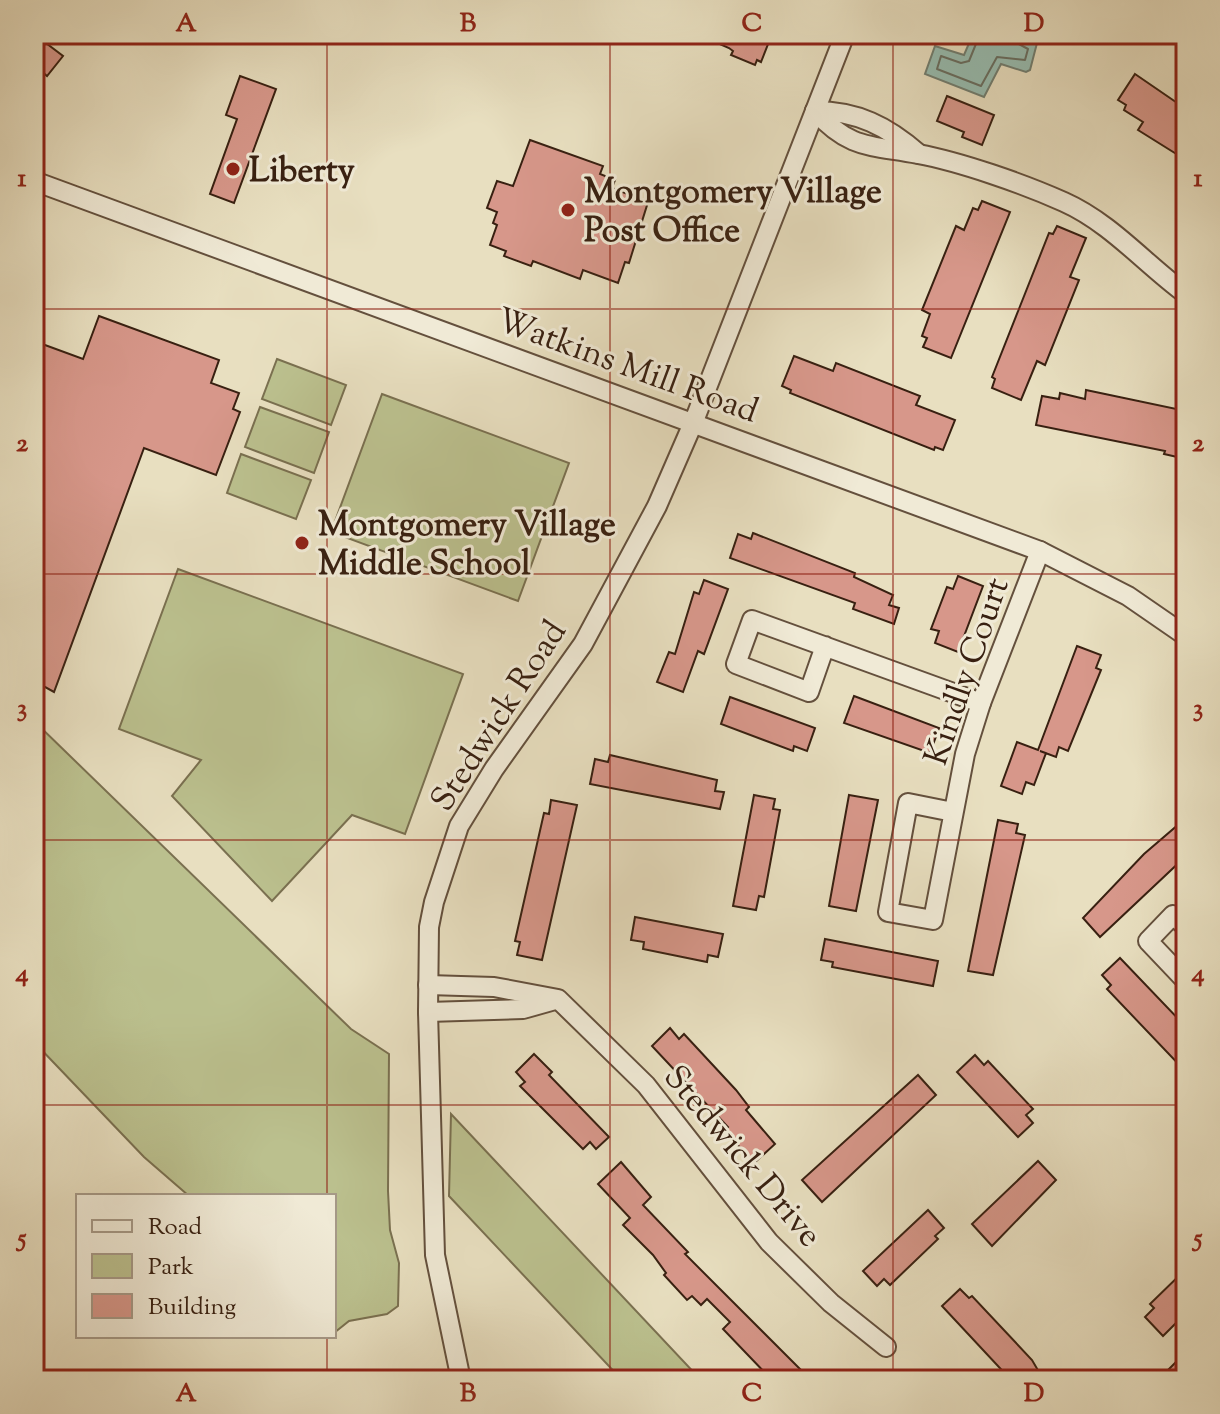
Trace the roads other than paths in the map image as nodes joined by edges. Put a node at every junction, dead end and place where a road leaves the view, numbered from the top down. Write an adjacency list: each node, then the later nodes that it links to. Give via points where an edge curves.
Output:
1 (845, 34): 2 (street, Stedwick Road)
2 (815, 111): 4 (street, via 835,133 875,149 919,154 1077,209); 5 (street, Stedwick Road)
3 (34, 181): 5 (street, Watkins Mill Road)
4 (1186, 294)
5 (694, 421): 6 (street, Watkins Mill Road); 13 (street, Stedwick Road, via 639,543 583,644 459,826 429,927)
6 (1040, 551): 7 (street, Watkins Mill Road, via 1128,596); 9 (street, Kindly Court)
7 (1186, 636)
8 (825, 646): 8 (street, via 752,620 736,664 809,692); 9 (street)
9 (981, 703): 10 (street, Kindly Court)
10 (953, 812): 10 (street, Kindly Court, via 933,920 888,912 908,803)
11 (1186, 927): 12 (street, via 1173,915 1148,941)
12 (1186, 981)
13 (428, 985): 14 (street, via 494,987); 15 (street, Stedwick Road)
14 (558, 999): 15 (street, via 523,1009); 16 (street, Stedwick Drive, via 646,1085 769,1242)
15 (428, 1012): 17 (street, Stedwick Road, via 435,1255)
16 (886, 1347)
17 (461, 1380)

